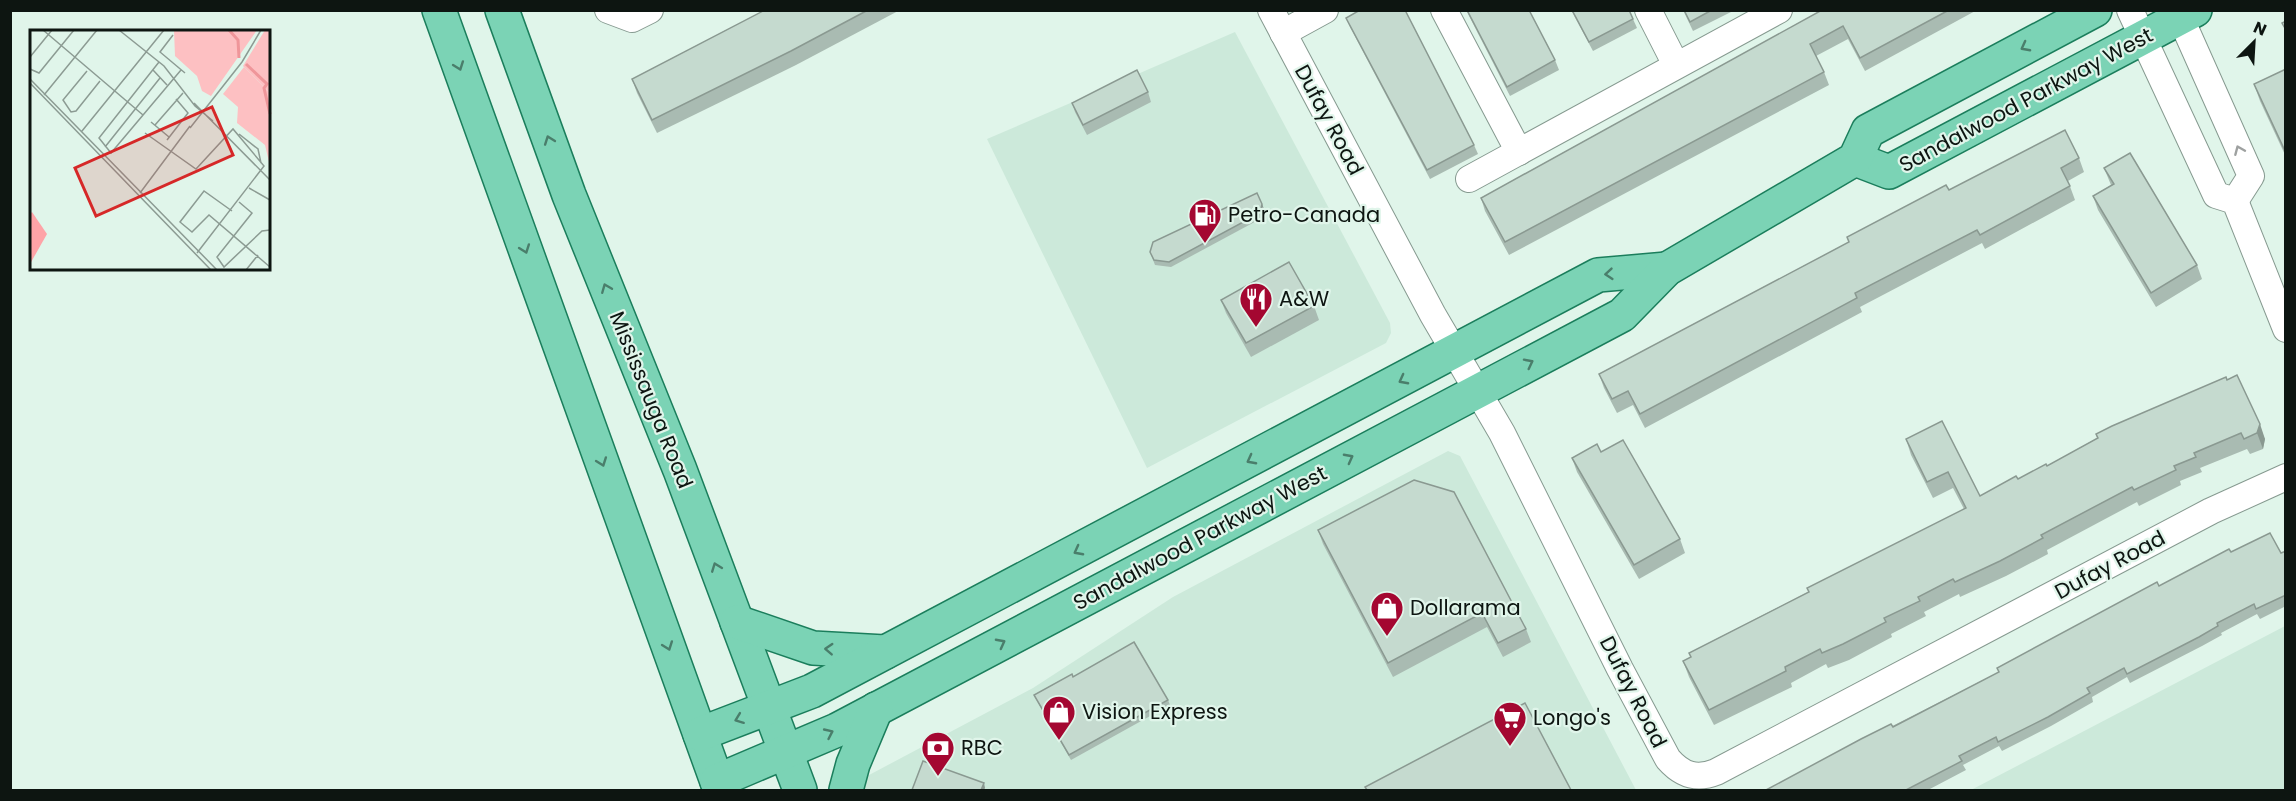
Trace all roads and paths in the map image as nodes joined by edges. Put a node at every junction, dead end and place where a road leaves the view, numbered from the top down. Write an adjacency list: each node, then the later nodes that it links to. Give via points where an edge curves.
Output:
1 (439, 10): 27 (main road, one-way to 27)
2 (502, 10): 23 (main road, Mississauga Road, one-way to 2, via 569,195)
3 (608, 10): 4 (street, via 632,19)
4 (650, 10)
5 (1325, 10): 11 (street)
6 (1444, 10): 14 (street)
7 (1648, 10): 13 (street)
8 (1779, 10): 13 (street)
9 (2095, 10): 15 (main road, one-way to 15, via 1868,131)
10 (2184, 13): 12 (main road, Sandalwood Parkway West); 17 (street, one-way to 10, via 2251,176)
11 (1277, 22): 20 (street, Dufay Road)
12 (2137, 24): 15 (main road, Sandalwood Parkway West, via 1889,172); 17 (street, via 2216,195)
13 (1676, 65): 14 (street)
14 (1519, 152): 16 (street)
15 (1855, 159): 18 (main road, Sandalwood Parkway West)
16 (1469, 179)
17 (2235, 201): 19 (street)
18 (1667, 269): 20 (main road, Sandalwood Parkway West, one-way to 20, via 1598,275); 21 (main road, Sandalwood Parkway West, one-way to 18, via 1622,315)
19 (2286, 329)
20 (1455, 352): 21 (street, Dufay Road); 24 (main road, Sandalwood Parkway West, one-way to 24)
21 (1477, 390): 22 (street, Dufay Road, via 1668,759 1678,771 1692,776 1716,772 2211,511); 26 (main road, Sandalwood Parkway West, one-way to 21)
22 (2286, 477)
23 (737, 622): 24 (main road, one-way to 23, via 813,648); 25 (main road, Mississauga Road)
24 (887, 652): 25 (main road, Sandalwood Parkway West, via 812,691)
25 (769, 708): 27 (main road, Sandalwood Parkway West, one-way to 27); 28 (main road, Mississauga Road)
26 (876, 709): 28 (main road, Sandalwood Parkway West, one-way to 26); 31 (main road)
27 (700, 734): 29 (main road)
28 (786, 752): 29 (main road, Sandalwood Parkway West); 30 (main road, Mississauga Road)
29 (719, 786)
30 (800, 790)
31 (846, 790)

